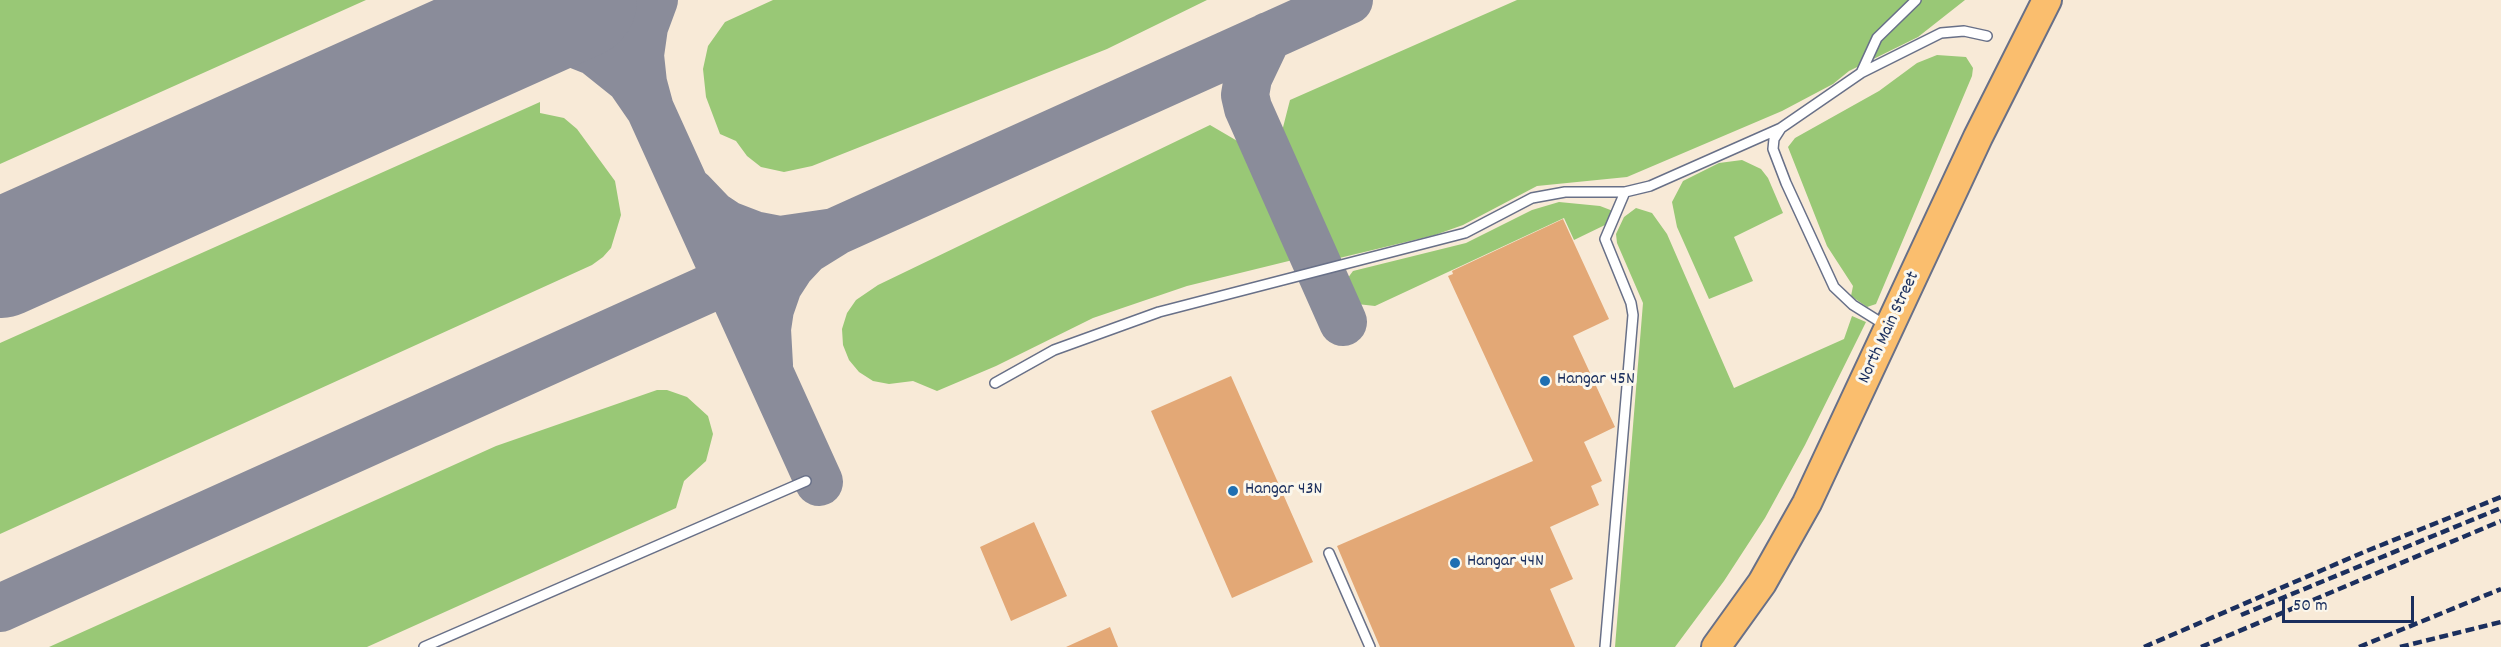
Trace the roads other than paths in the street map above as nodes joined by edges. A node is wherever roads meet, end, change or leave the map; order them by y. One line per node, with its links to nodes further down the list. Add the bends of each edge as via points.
1 (1916, 0): 4 (lane, via 1877,38)
2 (2047, 0): 7 (main road, North Main Street)
3 (1987, 36): 4 (lane, via 1964,31 1941,33)
4 (1861, 73): 5 (lane)
5 (1781, 128): 6 (lane, via 1650,186); 7 (lane, via 1773,148 1834,287 1877,322)
6 (1625, 192): 8 (lane, via 1565,192 1532,198 1465,233 1159,312 1054,350); 13 (lane, via 1605,239 1633,315)
7 (1890, 327): 14 (main road, North Main Street, via 1808,503 1762,584)
8 (995, 383)
9 (806, 481): 11 (lane)
10 (1329, 553): 12 (lane)
11 (424, 647)
12 (1370, 647)
13 (1605, 647)
14 (1716, 647)

